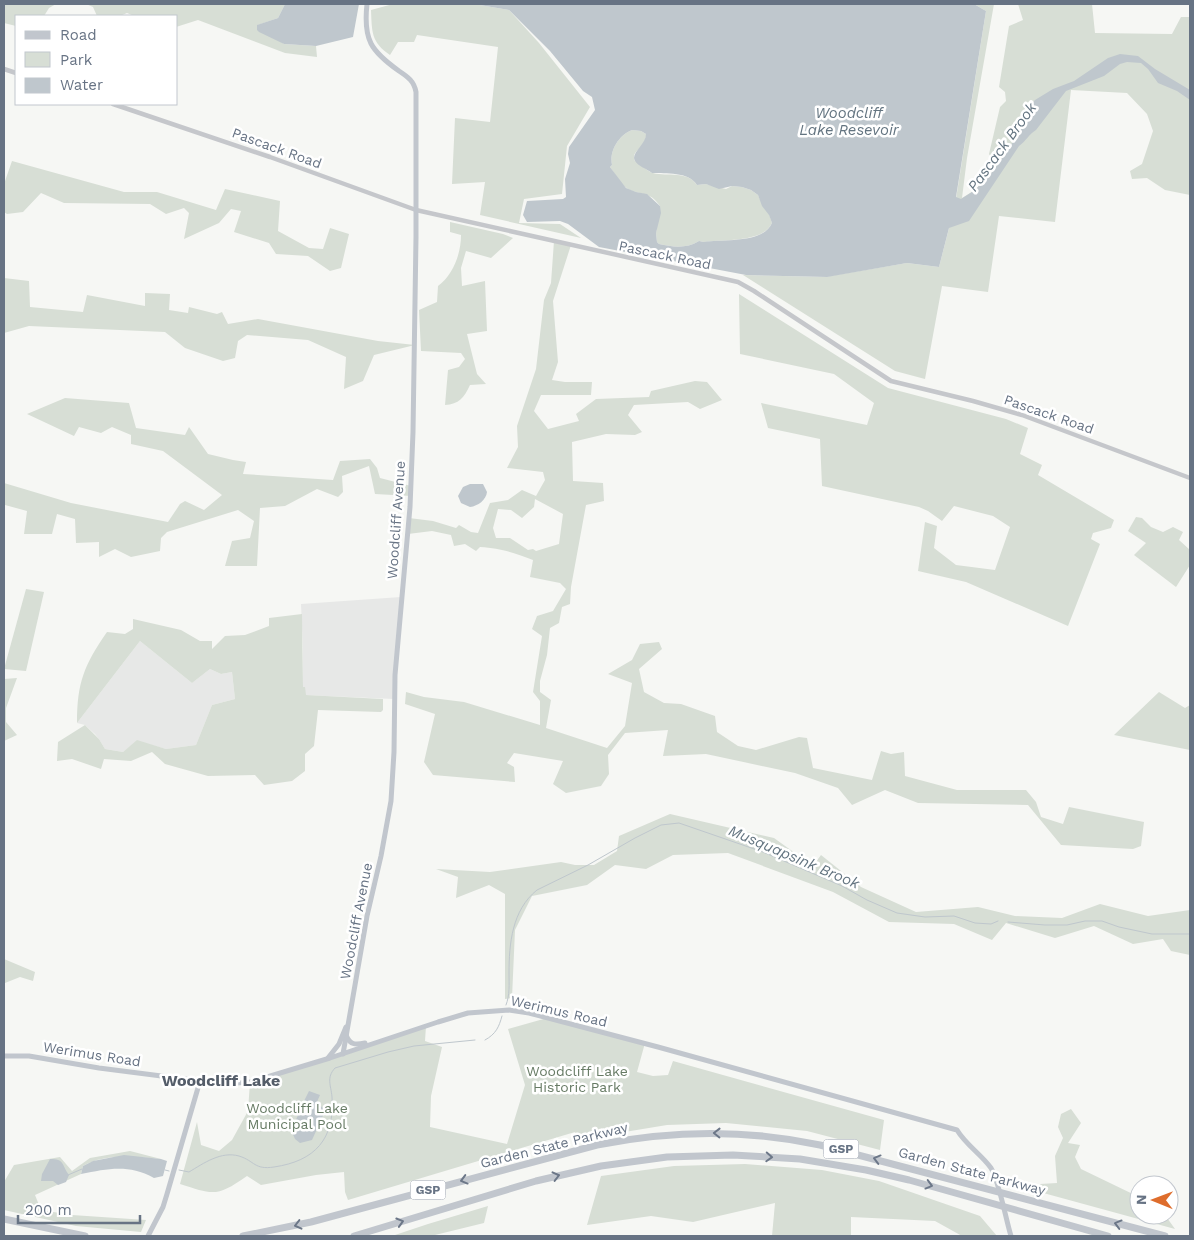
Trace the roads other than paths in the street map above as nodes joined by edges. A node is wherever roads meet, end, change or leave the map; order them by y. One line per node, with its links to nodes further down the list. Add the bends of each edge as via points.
1 (367, 4): 3 (main road, Woodcliff Avenue, via 371,45 378,55 415,86)
2 (116, 105): 3 (street, Pascack Road)
3 (416, 210): 4 (street, Pascack Road, via 738,282 891,381 1022,415); 5 (main road, Woodcliff Avenue, via 411,486 396,660 391,801)
4 (1190, 478)
5 (348, 1025): 6 (main road, Woodcliff Avenue); 10 (main road)
6 (346, 1034): 7 (main road, via 353,1044); 8 (main road, Woodcliff Avenue)
7 (378, 1041): 8 (main road, Werimus Road); 17 (main road, Werimus Road, via 476,1012 509,1010 529,1013 957,1130 990,1168)
8 (343, 1054): 10 (main road, Werimus Road)
9 (4, 1056): 11 (main road, Werimus Road, via 29,1056)
10 (327, 1059): 11 (main road, Werimus Road, via 241,1084)
11 (200, 1081): 14 (main road, via 167,1194)
12 (4, 1220): 13 (highway)
13 (85, 1236)
14 (148, 1236)
15 (243, 1236): 19 (highway, Garden State Parkway / GSP, one-way to 15, via 828,1146 776,1137 716,1133 649,1136 598,1145 304,1224)
16 (354, 1236): 18 (highway, Garden State Parkway / GSP, one-way to 18, via 593,1167 652,1159 726,1155 800,1159 866,1170)
17 (1011, 1236)
18 (1108, 1236)
19 (1165, 1236)

